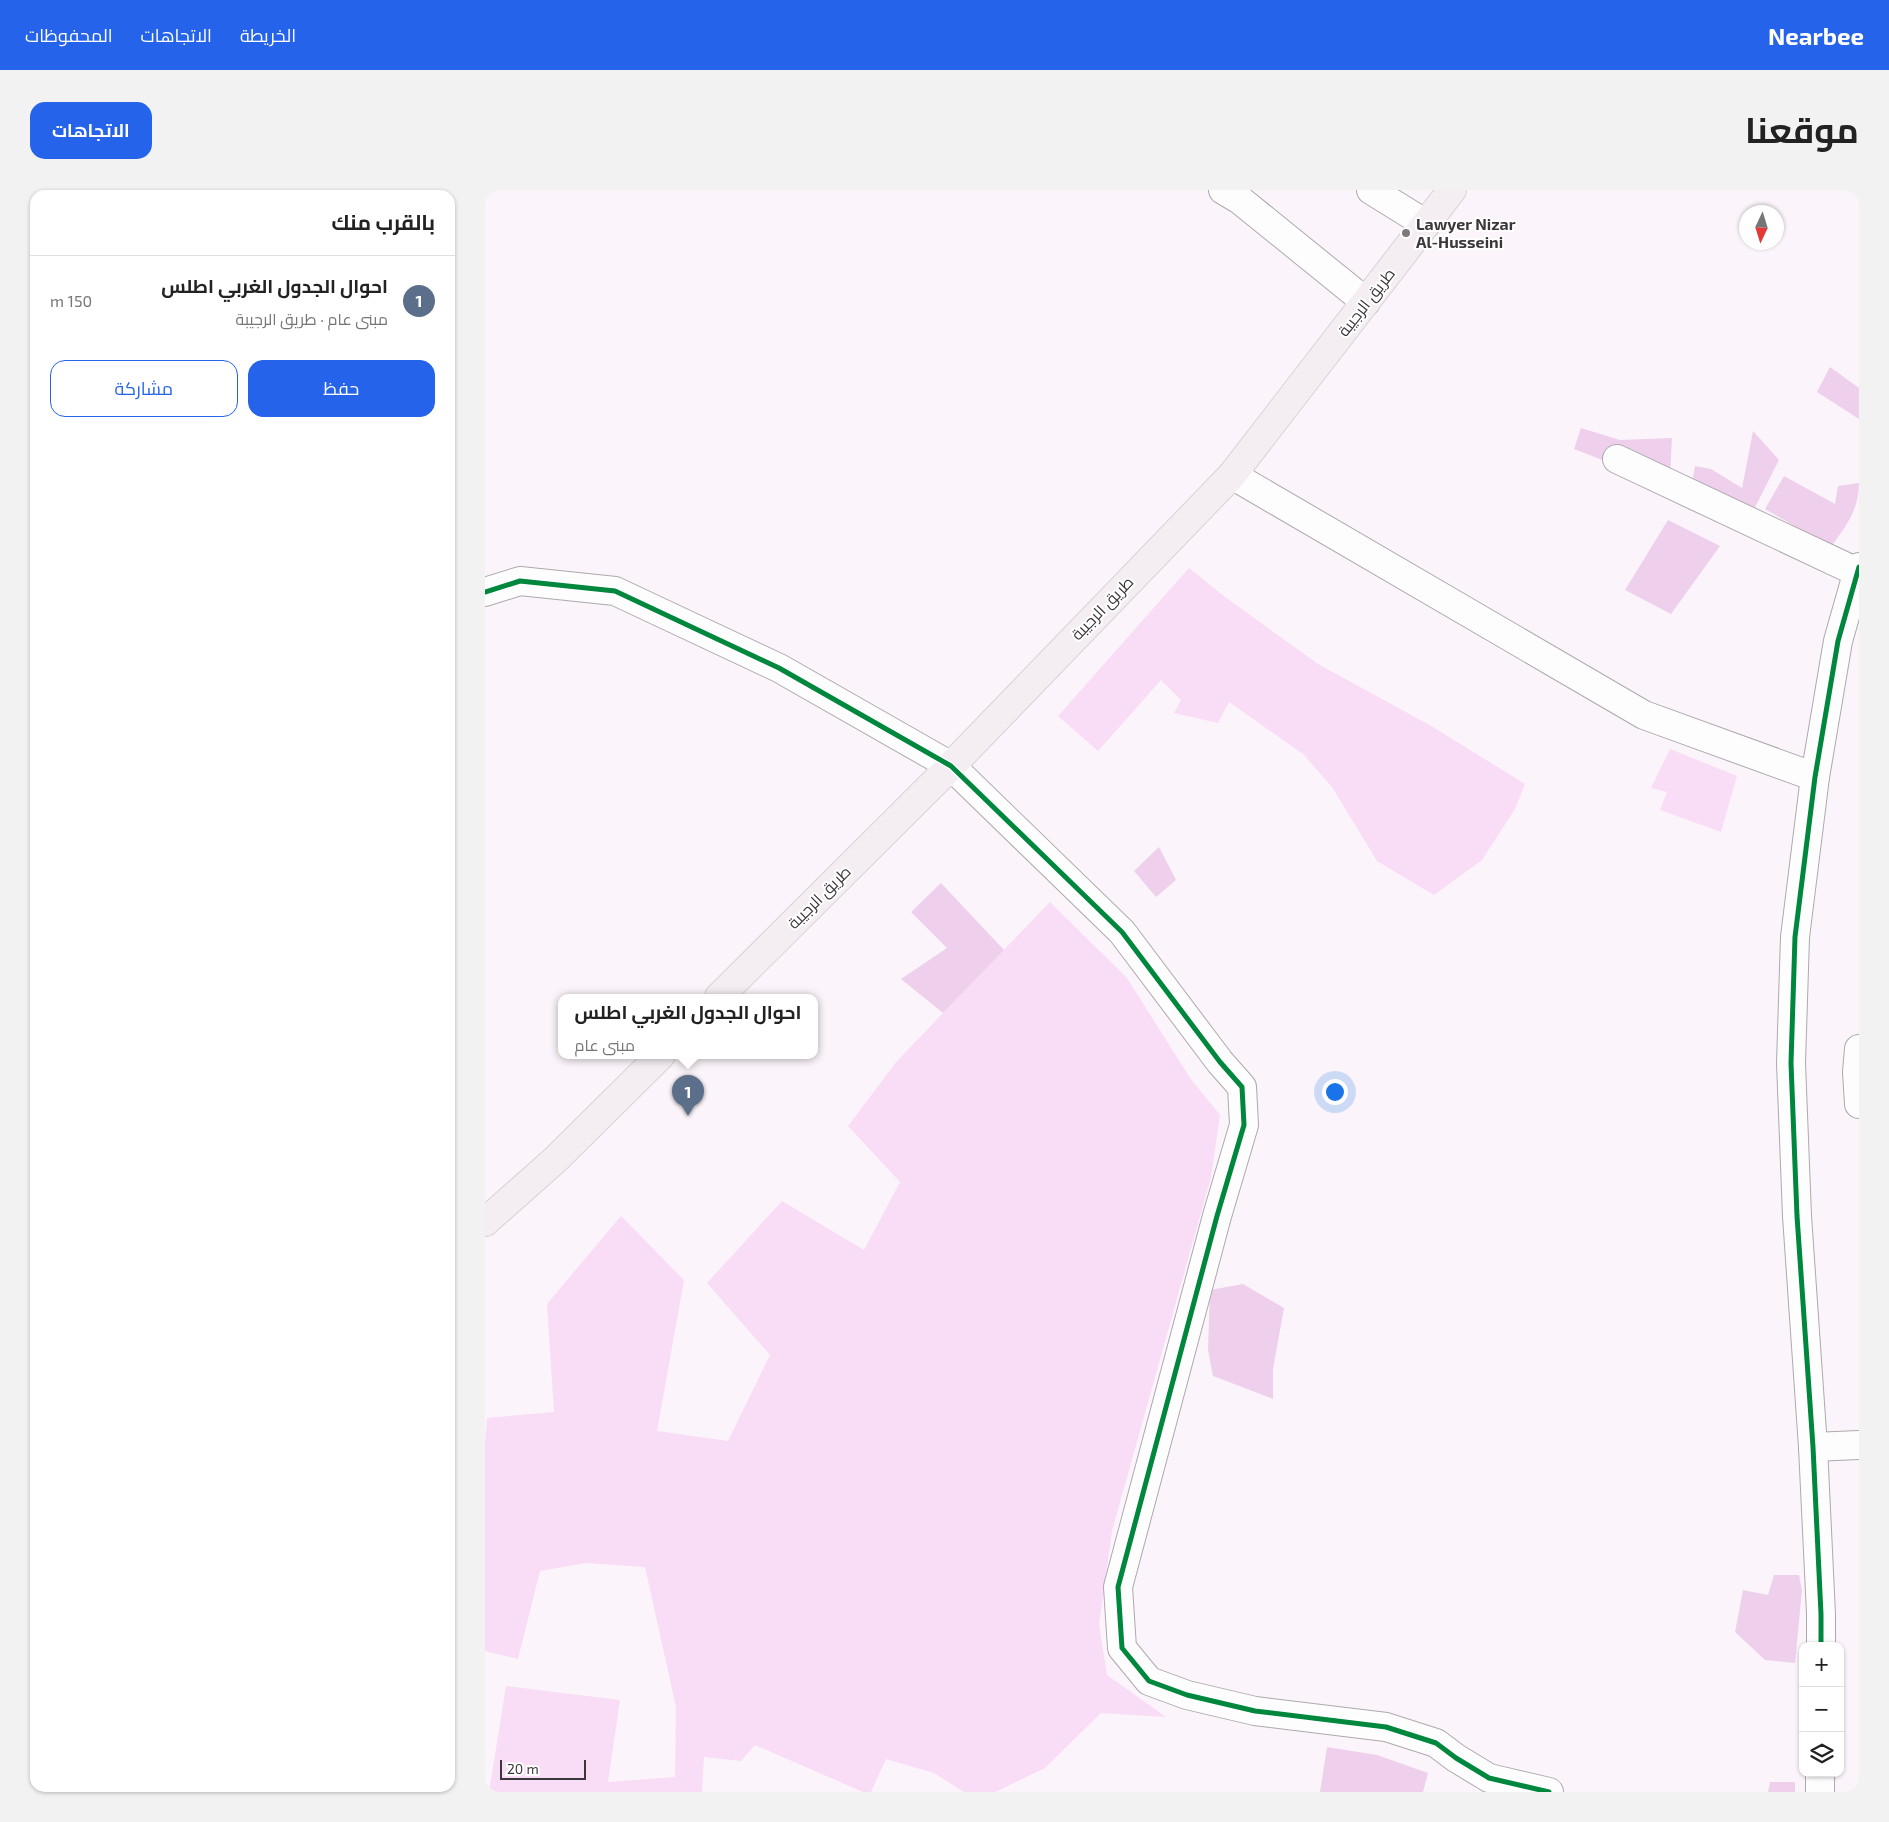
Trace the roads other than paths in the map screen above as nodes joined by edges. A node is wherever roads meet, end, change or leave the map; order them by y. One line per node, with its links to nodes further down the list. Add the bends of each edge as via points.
1 (1223, 190): 5 (street, via 1240,200)
2 (1371, 190): 4 (street)
3 (1452, 190): 4 (main road, طريق الرجيبة)
4 (1426, 224): 5 (main road, طريق الرجيبة)
5 (1366, 302): 7 (main road, طريق الرجيبة)
6 (1617, 460): 8 (street)
7 (1232, 475): 10 (main road, طريق الرجيبة); 11 (street, via 1644,715)
8 (1858, 570): 11 (street, via 1838,640)
9 (485, 592): 10 (street, via 520,581 615,591 779,668)
10 (951, 766): 12 (main road, طريق الرجيبة); 21 (street, via 1122,932 1219,1062 1242,1087 1244,1125 1118,1587 1122,1648 1149,1681 1187,1695 1255,1711 1386,1727 1436,1743 1489,1778)
11 (1815, 777): 18 (street, via 1795,937 1791,1063 1797,1216)
12 (722, 994)
13 (1859, 1049): 15 (street)
14 (657, 1059): 16 (main road, via 555,1160)
15 (1859, 1104)
16 (485, 1222)
17 (1859, 1445): 18 (street)
18 (1813, 1446): 19 (street)
19 (1821, 1642)
20 (1820, 1777): 22 (street)
21 (1549, 1792)
22 (1820, 1792)

